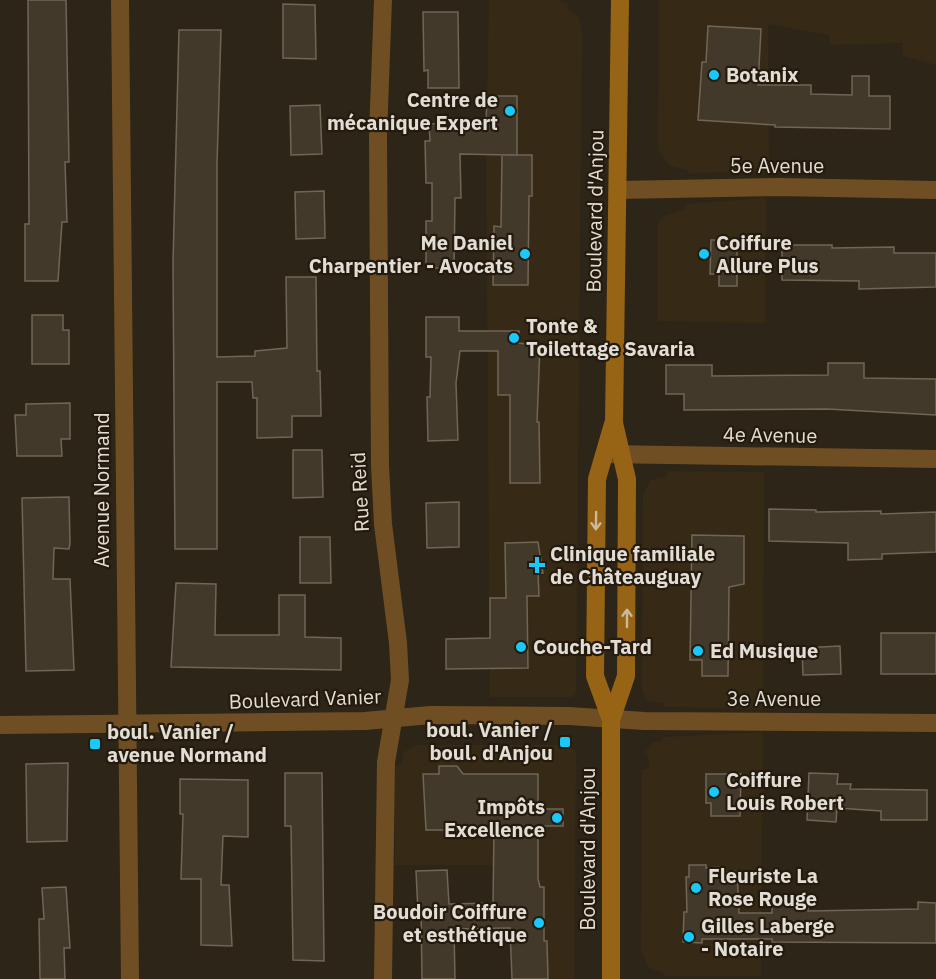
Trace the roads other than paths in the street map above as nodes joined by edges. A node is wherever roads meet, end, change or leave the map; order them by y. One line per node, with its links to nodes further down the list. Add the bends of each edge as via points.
1 (120, 0): 12 (street, Avenue Normand)
2 (383, 0): 8 (street, Rue Reid, via 378,124 380,465 399,662)
3 (620, 0): 4 (street, Boulevard d'Anjou)
4 (618, 190): 5 (street, 5e Avenue); 6 (street, Boulevard d'Anjou)
5 (936, 190)
6 (613, 454): 7 (street, 4e Avenue); 9 (street, Boulevard d'Anjou, one-way to 6, via 626,676 627,480); 9 (street, Boulevard d'Anjou, one-way to 9, via 597,479 594,676)
7 (936, 459)
8 (393, 719): 9 (street, Boulevard Vanier, via 429,715); 12 (street, Boulevard Vanier); 14 (street, Rue Reid, via 385,773)
9 (611, 720): 10 (street, 3e Avenue); 15 (street, Boulevard d'Anjou)
10 (936, 723)
11 (0, 725): 12 (street, Boulevard Vanier)
12 (127, 725): 13 (street, Avenue Normand)
13 (130, 979)
14 (383, 979)
15 (611, 979)

